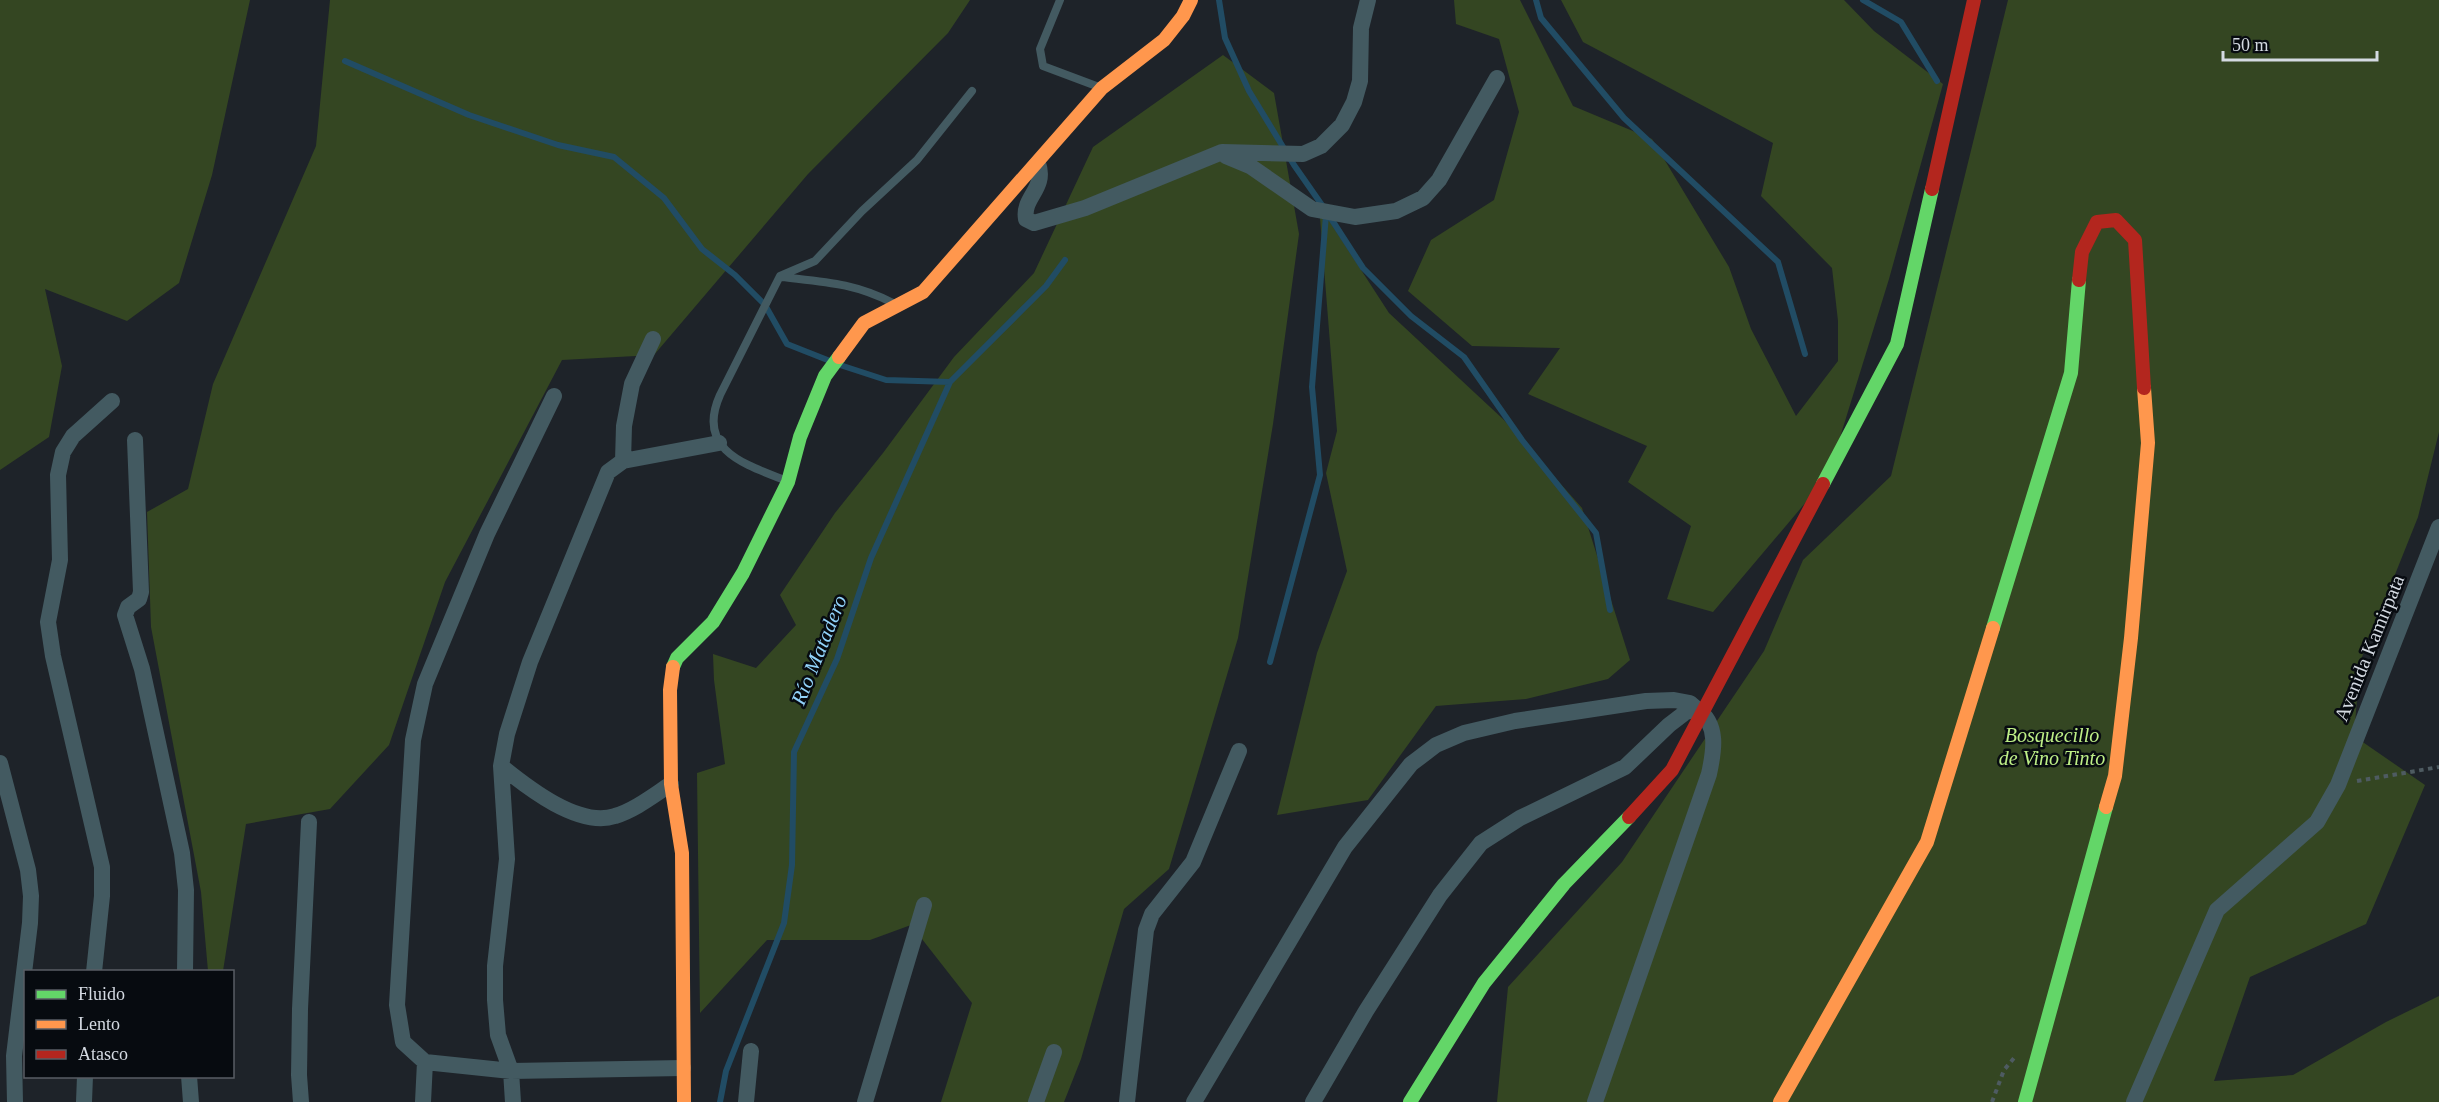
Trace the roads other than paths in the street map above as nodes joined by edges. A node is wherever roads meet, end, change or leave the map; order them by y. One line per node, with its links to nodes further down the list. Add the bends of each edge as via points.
1 (1060, 0): 6 (lane, via 1040,49 1043,66)
2 (1191, 0): 6 (street, via 1158,49)
3 (1368, 0): 8 (street, via 1361,28 1359,81 1342,125 1321,146 1303,154)
4 (1974, 0): 20 (street, via 1897,344)
5 (1497, 78): 8 (street, via 1439,180 1423,198 1396,211 1355,217 1312,209 1250,166)
6 (1102, 88): 9 (street)
7 (972, 91): 10 (lane, via 917,160 823,254)
8 (1219, 153): 9 (street, via 1085,208 1034,223 1026,219 1025,210 1041,180)
9 (1038, 163): 11 (street, via 945,270 923,292)
10 (780, 276): 11 (lane, via 866,290); 16 (lane, via 714,409)
11 (899, 306): 18 (street, via 864,323 825,376 800,437)
12 (653, 339): 17 (street, via 632,384 624,426)
13 (554, 396): 33 (street, via 487,534 425,684 413,740 397,1005 404,1042)
14 (112, 401): 28 (street, via 73,436 63,452 58,475 60,560 48,622 102,867)
15 (135, 440): 29 (street, via 141,592 125,615 142,669 182,853 186,890)
16 (719, 443): 17 (street); 18 (lane, via 736,460)
17 (623, 461): 23 (street, via 608,472 530,662)
18 (788, 482): 24 (street, via 713,622 673,667)
19 (2439, 531): 55 (street, Avenida Kamirpata, via 2338,785 2317,822 2217,910)
20 (1700, 711): 49 (street, via 1690,703 1674,700 1646,701 1515,721 1464,733 1436,745 1412,764 1344,847); 50 (street, via 1686,712 1625,767 1521,818 1481,843 1440,895); 51 (street, via 1672,770 1564,884 1484,983); 52 (street, via 1708,719 1713,735 1709,774)
21 (1239, 751): 48 (street, via 1193,862 1152,914 1146,930)
22 (0, 763): 27 (street, via 28,870 31,897)
23 (501, 766): 24 (street, via 534,793 586,818 614,817); 35 (street, via 507,859 495,1000 498,1035)
24 (671, 784): 34 (street, via 682,853)
25 (309, 822): 41 (street, via 300,1009)
26 (924, 905): 46 (street)
27 (24, 970)
28 (94, 970)
29 (185, 970)
30 (24, 973): 38 (street, via 14,1056)
31 (751, 1051): 45 (street)
32 (1054, 1052): 47 (street)
33 (425, 1062): 35 (street); 42 (street)
34 (683, 1068): 35 (street); 44 (street)
35 (511, 1071): 43 (street)
36 (85, 1078): 39 (street)
37 (189, 1078): 40 (street)
38 (15, 1102)
39 (84, 1102)
40 (191, 1102)
41 (302, 1102)
42 (423, 1102)
43 (513, 1102)
44 (684, 1102)
45 (746, 1102)
46 (865, 1102)
47 (1036, 1102)
48 (1127, 1102)
49 (1194, 1102)
50 (1313, 1102)
51 (1410, 1102)
52 (1595, 1102)
53 (1780, 1102): 54 (street, via 1927,842 2071,373 2082,252 2097,222 2116,220 2135,240 2148,443 2131,638 2115,776)
54 (2025, 1102)
55 (2134, 1102)

